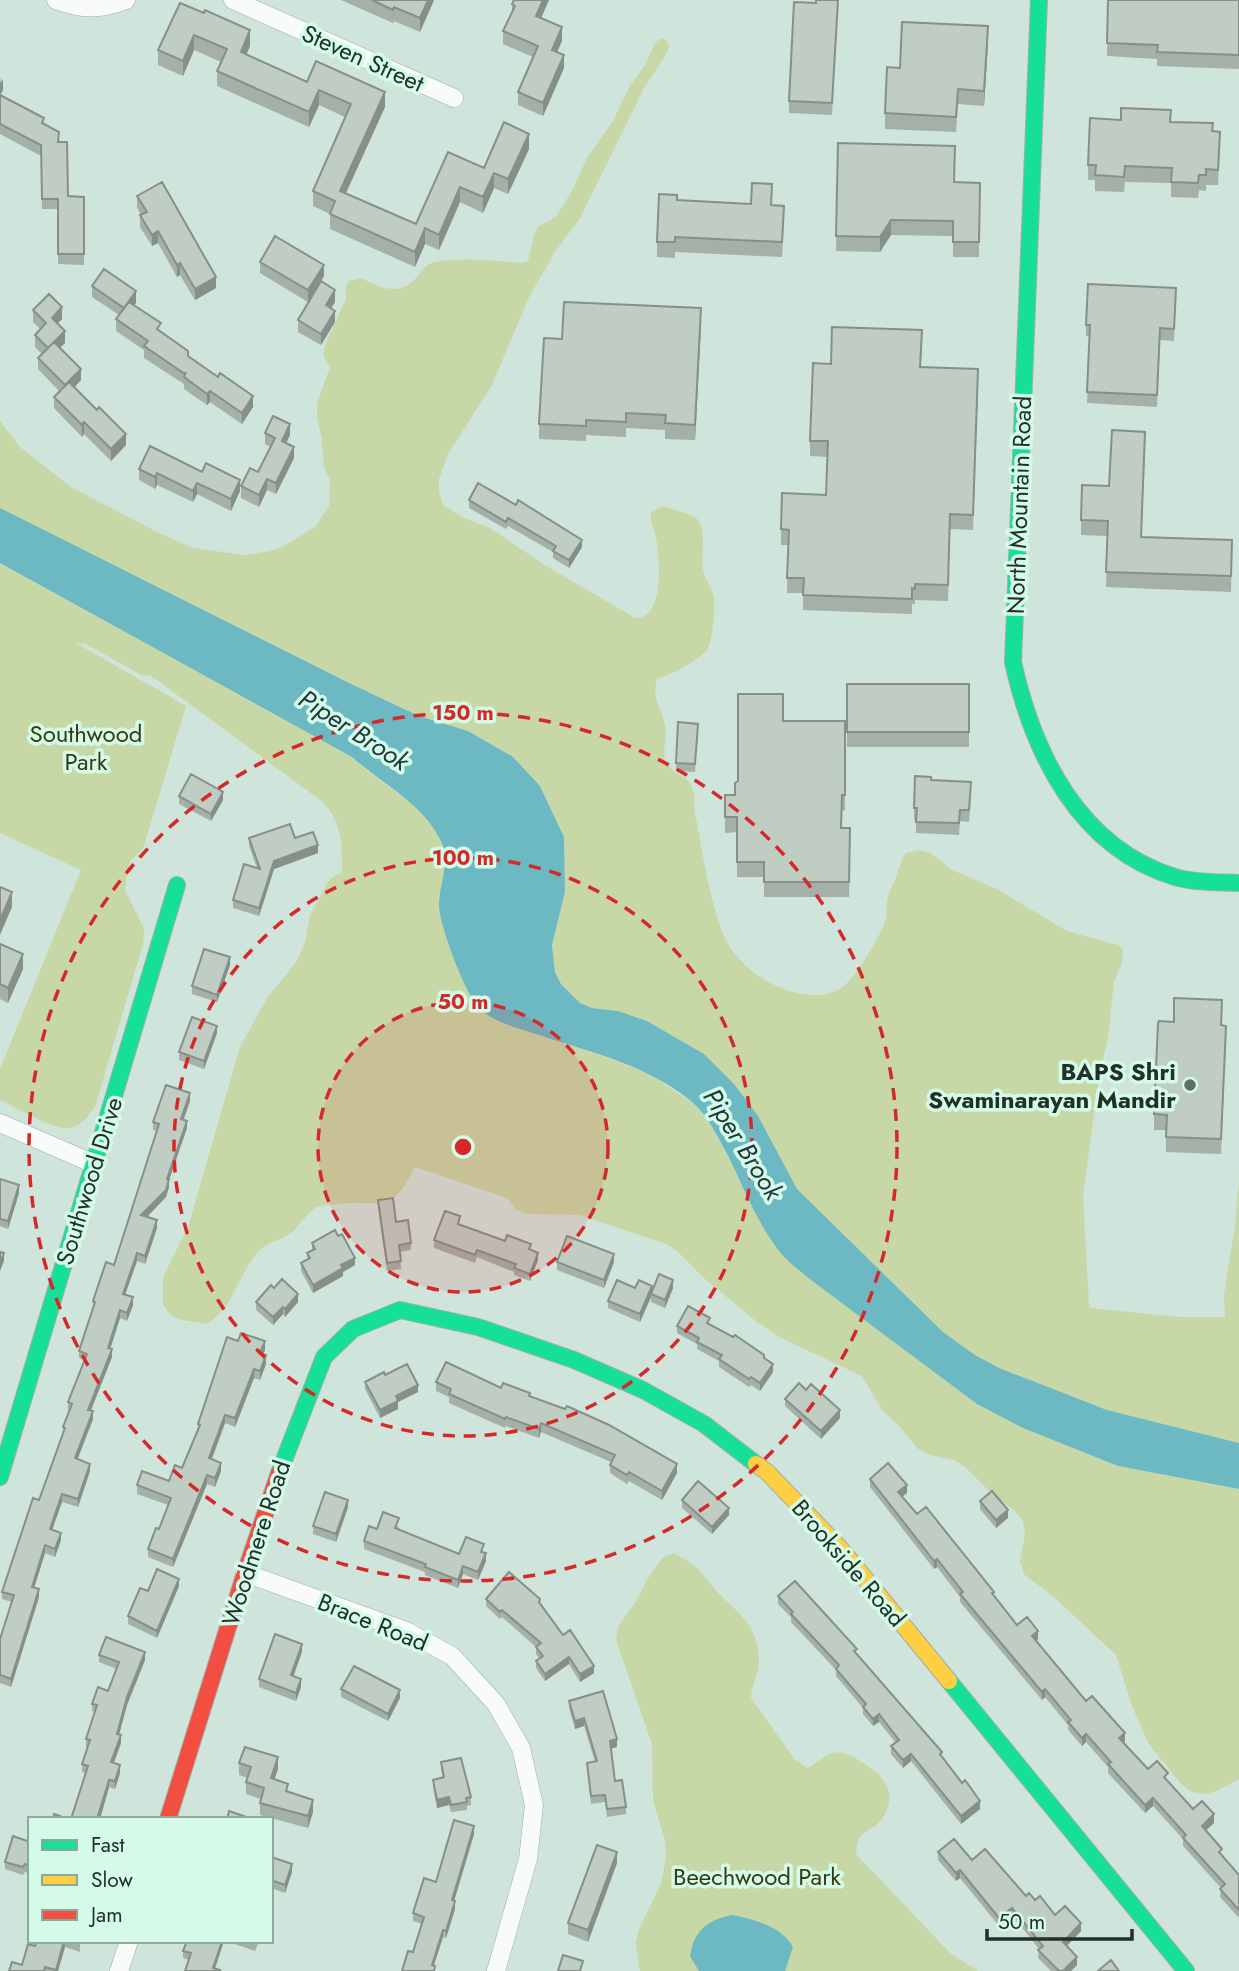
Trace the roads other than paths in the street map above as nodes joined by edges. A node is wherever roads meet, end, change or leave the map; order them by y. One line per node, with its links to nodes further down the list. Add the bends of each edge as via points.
1 (56, 0): 2 (street, via 75,7 104,8)
2 (126, 0)
3 (233, 0): 5 (street, Steven Street)
4 (1039, 0): 6 (street, North Mountain Road, via 1014,610 1017,689 1035,738 1072,805 1105,841 1134,860 1175,877)
5 (454, 98)
6 (1239, 883)
7 (177, 885): 9 (street, Southwood Drive)
8 (0, 1123): 9 (street)
9 (94, 1164): 11 (street, Southwood Drive)
10 (400, 1310): 12 (street, Woodmere Road, via 353,1329 324,1357); 17 (street, Brookside Road, via 478,1327 620,1380 704,1424 768,1472 840,1548)
11 (0, 1477)
12 (245, 1573): 13 (street, Woodmere Road); 16 (street, Brace Road, via 405,1631 452,1656 496,1704 521,1748 534,1805 528,1859)
13 (168, 1817)
14 (128, 1943): 15 (street)
15 (120, 1971)
16 (496, 1971)
17 (1186, 1971)

